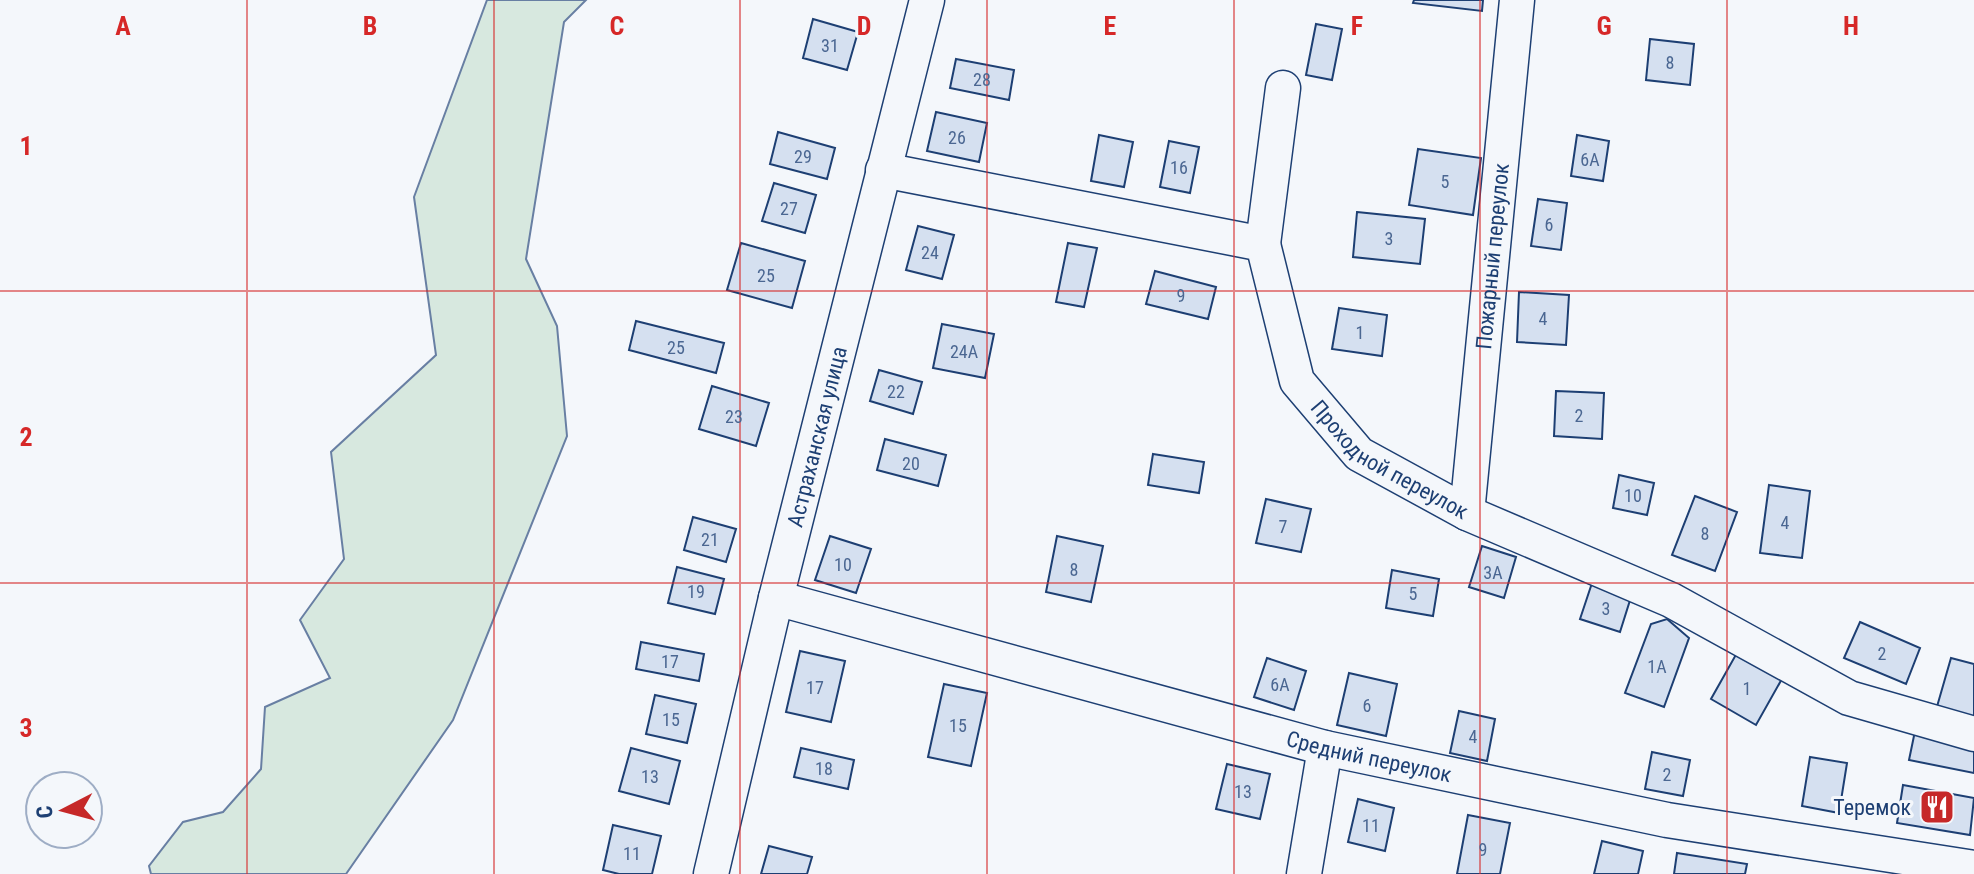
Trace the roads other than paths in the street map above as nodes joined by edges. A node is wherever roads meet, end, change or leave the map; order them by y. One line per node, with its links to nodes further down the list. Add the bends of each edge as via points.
1 (927, 0): 4 (street, Астраханская улица)
2 (1517, 0): 6 (street, Пожарный переулок)
3 (1283, 88): 5 (street)
4 (883, 170): 5 (street); 7 (street, Астраханская улица)
5 (1263, 244): 6 (street, Проходной переулок, via 1297,381 1359,454)
6 (1467, 513): 8 (street, Проходной переулок, via 1671,600 1849,698)
7 (776, 598): 9 (street, Средний переулок); 11 (street, Астраханская улица)
8 (1974, 734)
9 (1325, 748): 10 (street, Средний переулок, via 1667,820); 12 (street)
10 (1974, 868)
11 (711, 874)
12 (1304, 874)

